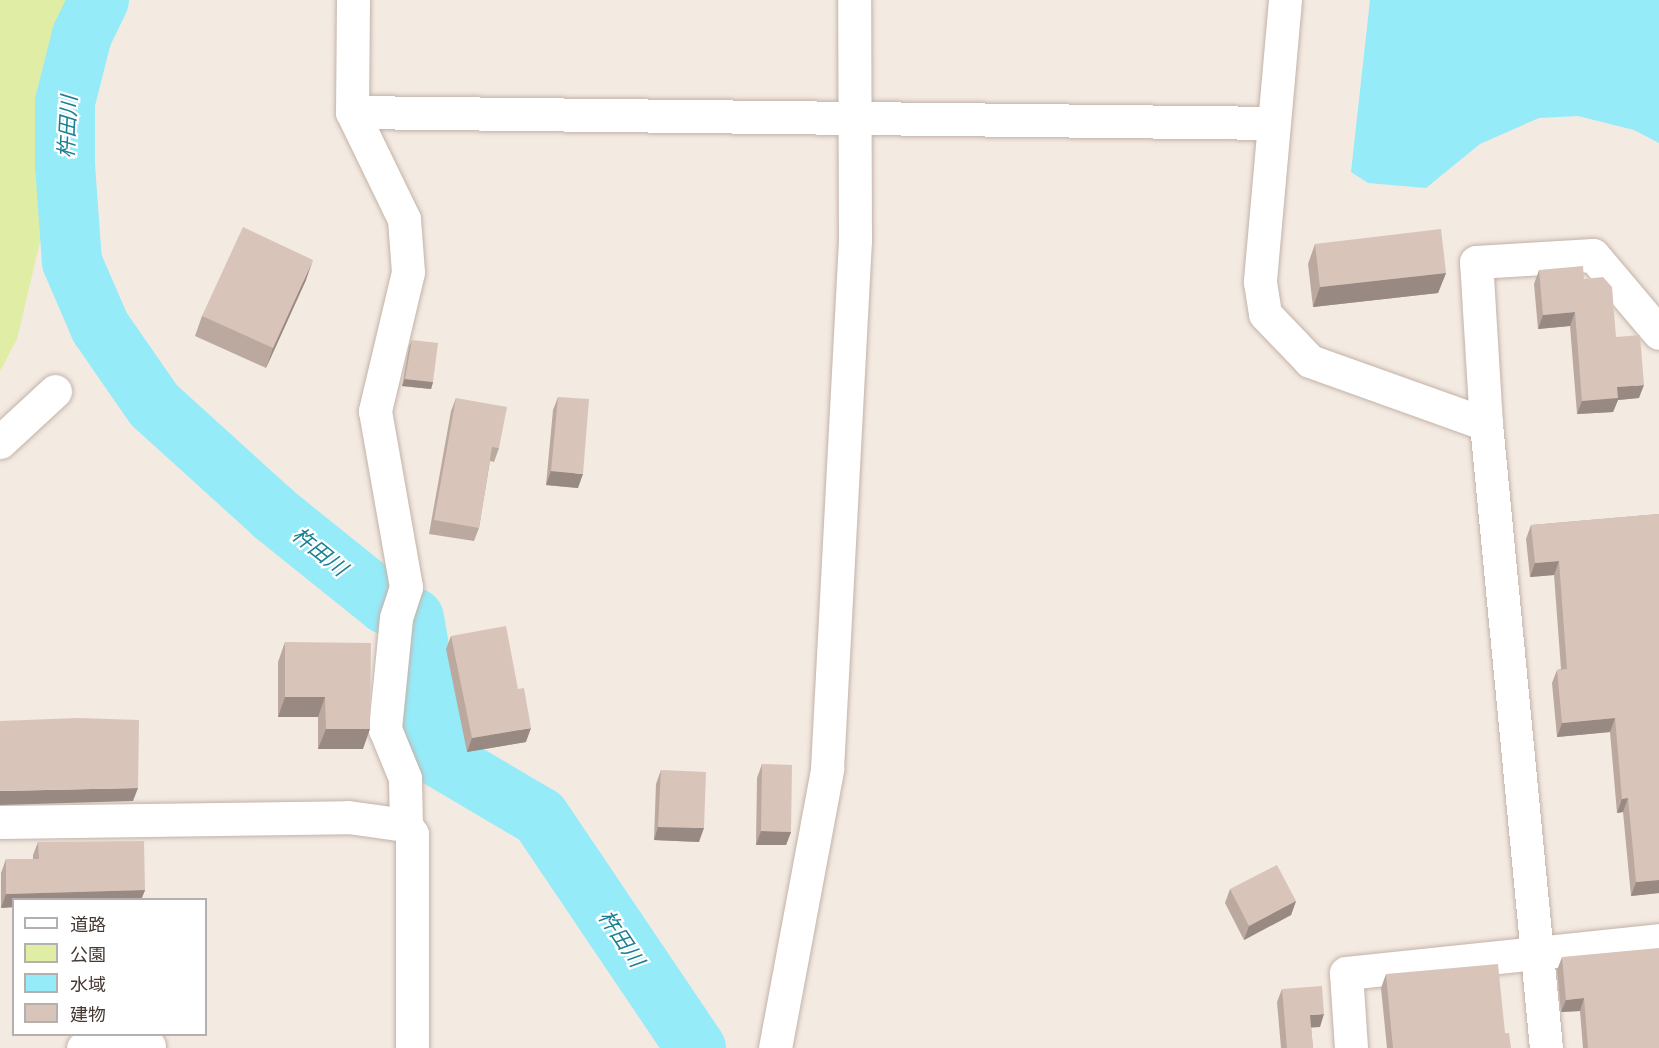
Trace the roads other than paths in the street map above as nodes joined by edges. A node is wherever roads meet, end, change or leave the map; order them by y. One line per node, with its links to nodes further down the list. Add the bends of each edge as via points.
1 (353, 0): 4 (street)
2 (854, 0): 5 (street)
3 (1285, 0): 6 (street)
4 (352, 112): 5 (street); 12 (street, via 404,219 408,272 375,411 406,587 399,609 386,729 405,778)
5 (853, 119): 6 (street); 18 (street, via 855,240 827,769)
6 (1273, 123): 9 (street, via 1260,282 1265,314 1310,361)
7 (1659, 333): 9 (street, via 1593,255 1476,262)
8 (55, 391): 10 (street)
9 (1486, 424): 14 (street)
10 (0, 442)
11 (0, 822): 12 (street, via 348,817)
12 (406, 825): 17 (street, via 412,834)
13 (1659, 940): 14 (street)
14 (1535, 954): 19 (street, via 1346,973); 20 (street)
15 (149, 1046): 16 (street)
16 (83, 1048)
17 (412, 1048)
18 (775, 1048)
19 (1351, 1048)
20 (1546, 1048)

